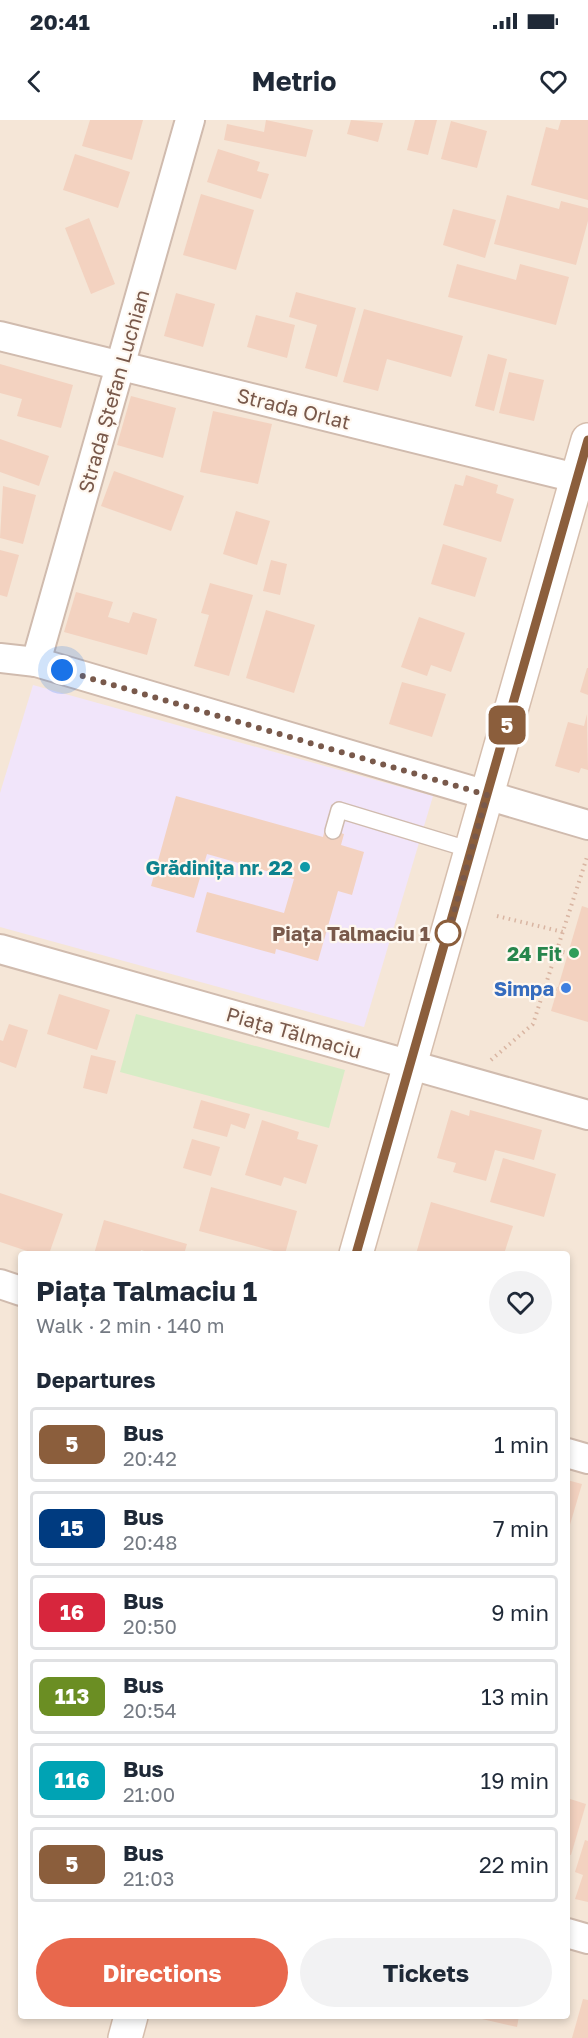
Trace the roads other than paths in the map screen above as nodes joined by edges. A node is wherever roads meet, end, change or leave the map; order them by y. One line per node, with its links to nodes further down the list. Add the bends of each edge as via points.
1 (190, 120): 3 (street, Strada Ștefan Luchian)
2 (0, 336): 3 (street, Strada Orlat)
3 (120, 367): 5 (street, Strada Orlat); 7 (street, Strada Ștefan Luchian)
4 (588, 440): 5 (main road)
5 (582, 480): 8 (main road)
6 (0, 658): 7 (street)
7 (36, 662): 8 (street)
8 (487, 795): 9 (street); 11 (main road)
9 (588, 825)
10 (333, 831): 11 (lane, via 339,810)
11 (471, 850): 13 (main road)
12 (0, 949): 13 (street, Piața Tălmaciu)
13 (410, 1064): 14 (street, Piața Tălmaciu); 15 (main road)
14 (588, 1115)
15 (357, 1251)
16 (0, 1284): 17 (street)
17 (18, 1289)
18 (570, 1454): 19 (street)
19 (588, 1459)
20 (570, 1934): 21 (street)
21 (588, 1939)
22 (130, 2019): 23 (main road)
23 (125, 2038)

